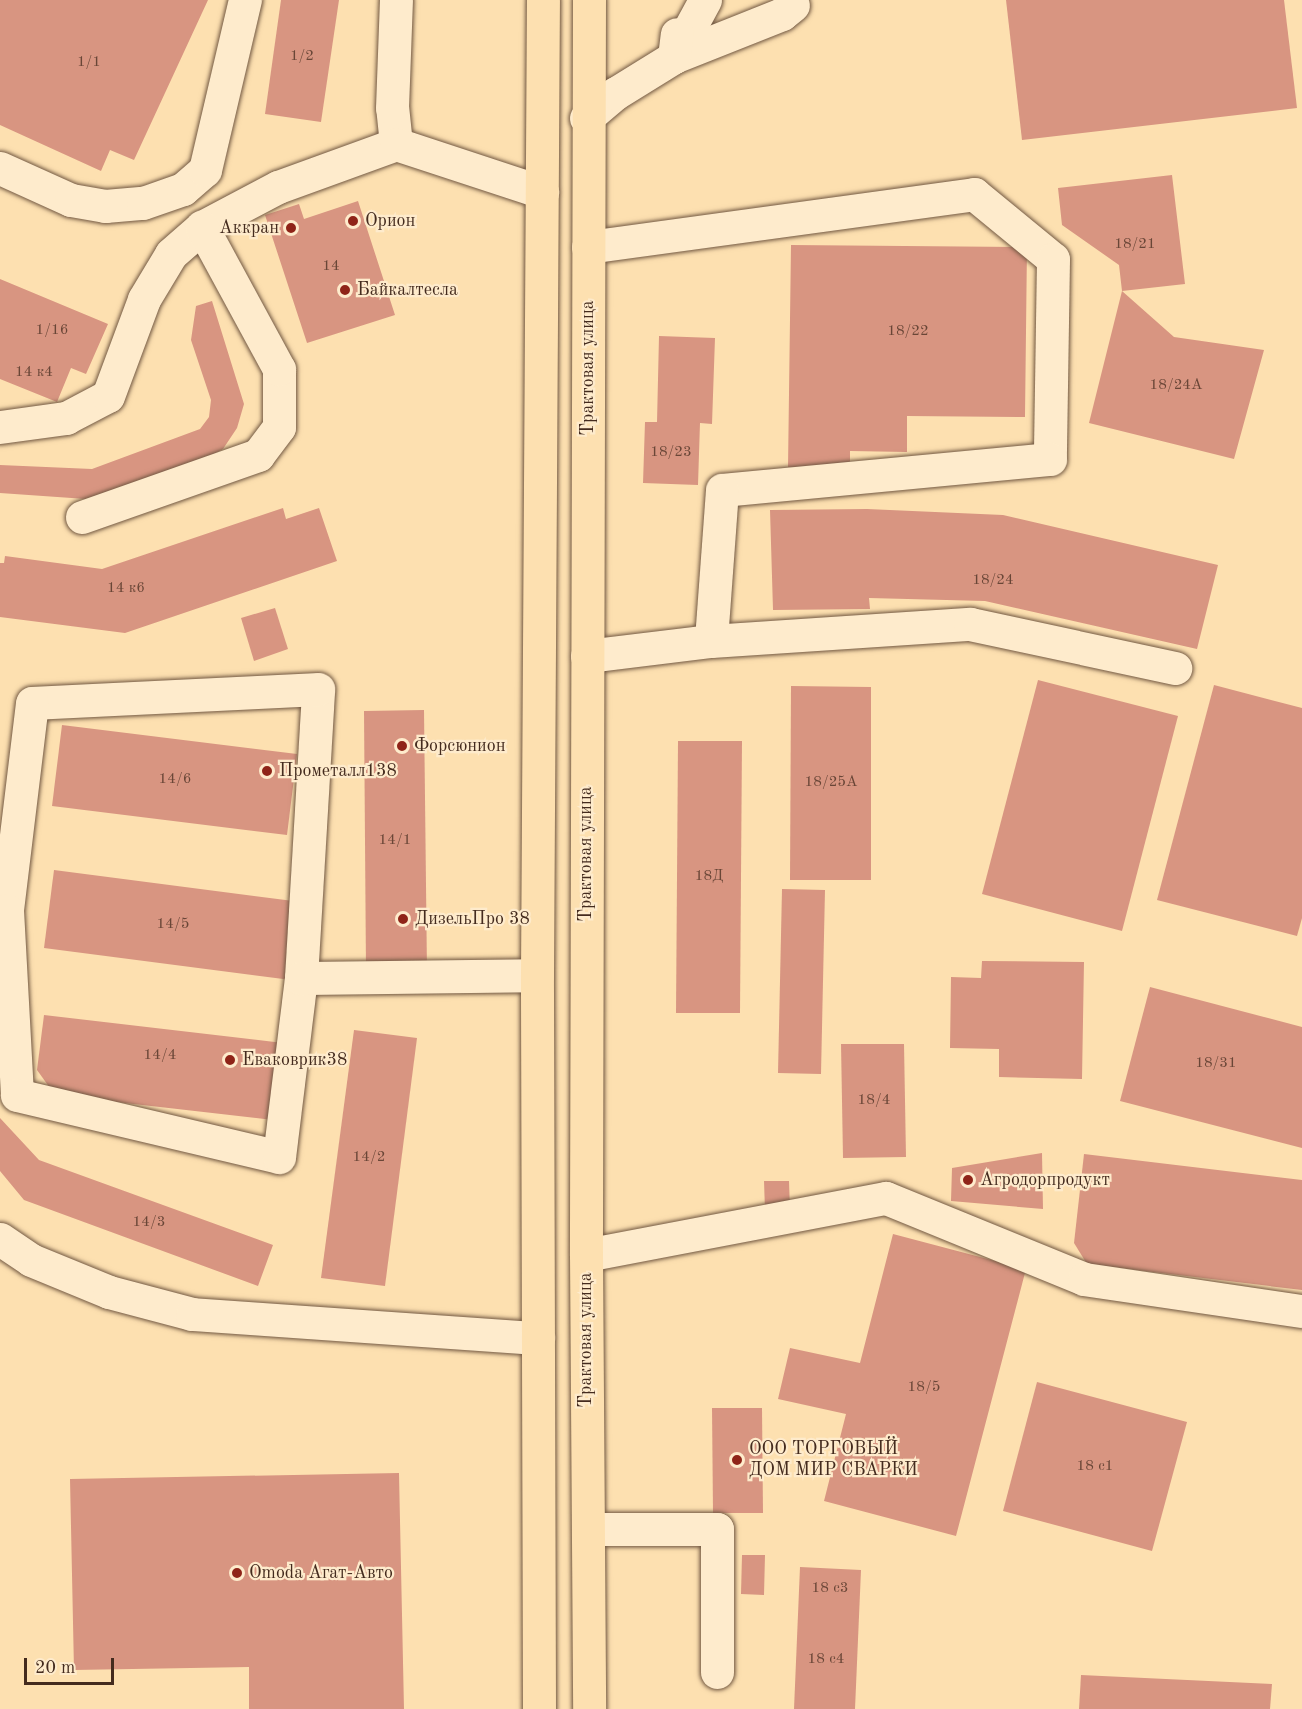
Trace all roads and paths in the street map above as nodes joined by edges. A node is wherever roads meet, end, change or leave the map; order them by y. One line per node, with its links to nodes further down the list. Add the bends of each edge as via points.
1 (245, 0): 11 (lane, via 206,170 183,189 143,203 105,206 71,200)
2 (396, 0): 10 (lane, via 392,108)
3 (543, 0): 12 (main road)
4 (589, 0): 9 (main road, Трактовая улица)
5 (681, 0): 8 (lane)
6 (705, 0): 8 (lane)
7 (794, 5): 8 (lane, via 782,14)
8 (674, 57): 9 (lane, via 616,93)
9 (586, 118): 14 (main road, Трактовая улица)
10 (396, 144): 12 (lane); 13 (lane, via 278,187)
11 (0, 168)
12 (542, 192): 20 (main road)
13 (202, 227): 15 (lane, via 171,254 144,299 108,396 66,418); 16 (lane, via 279,369 279,428 258,455)
14 (588, 247): 17 (lane, via 974,194 1053,259 1050,459 722,490); 18 (main road, Трактовая улица)
15 (0, 427)
16 (82, 517)
17 (711, 641): 18 (lane); 19 (lane, via 970,624)
18 (587, 656): 23 (main road, Трактовая улица)
19 (1175, 668)
20 (537, 975): 21 (lane); 25 (main road)
21 (301, 978): 21 (lane, via 279,1157 17,1095 7,910 32,703 318,689)
22 (0, 1239): 25 (lane, via 31,1260 109,1292 192,1314)
23 (586, 1255): 24 (lane, via 886,1198 1084,1279); 26 (main road, Трактовая улица)
24 (1302, 1311)
25 (538, 1338): 28 (main road)
26 (588, 1529): 27 (lane, via 717,1529); 29 (main road, Трактовая улица)
27 (717, 1672)
28 (539, 1709)
29 (589, 1709)

